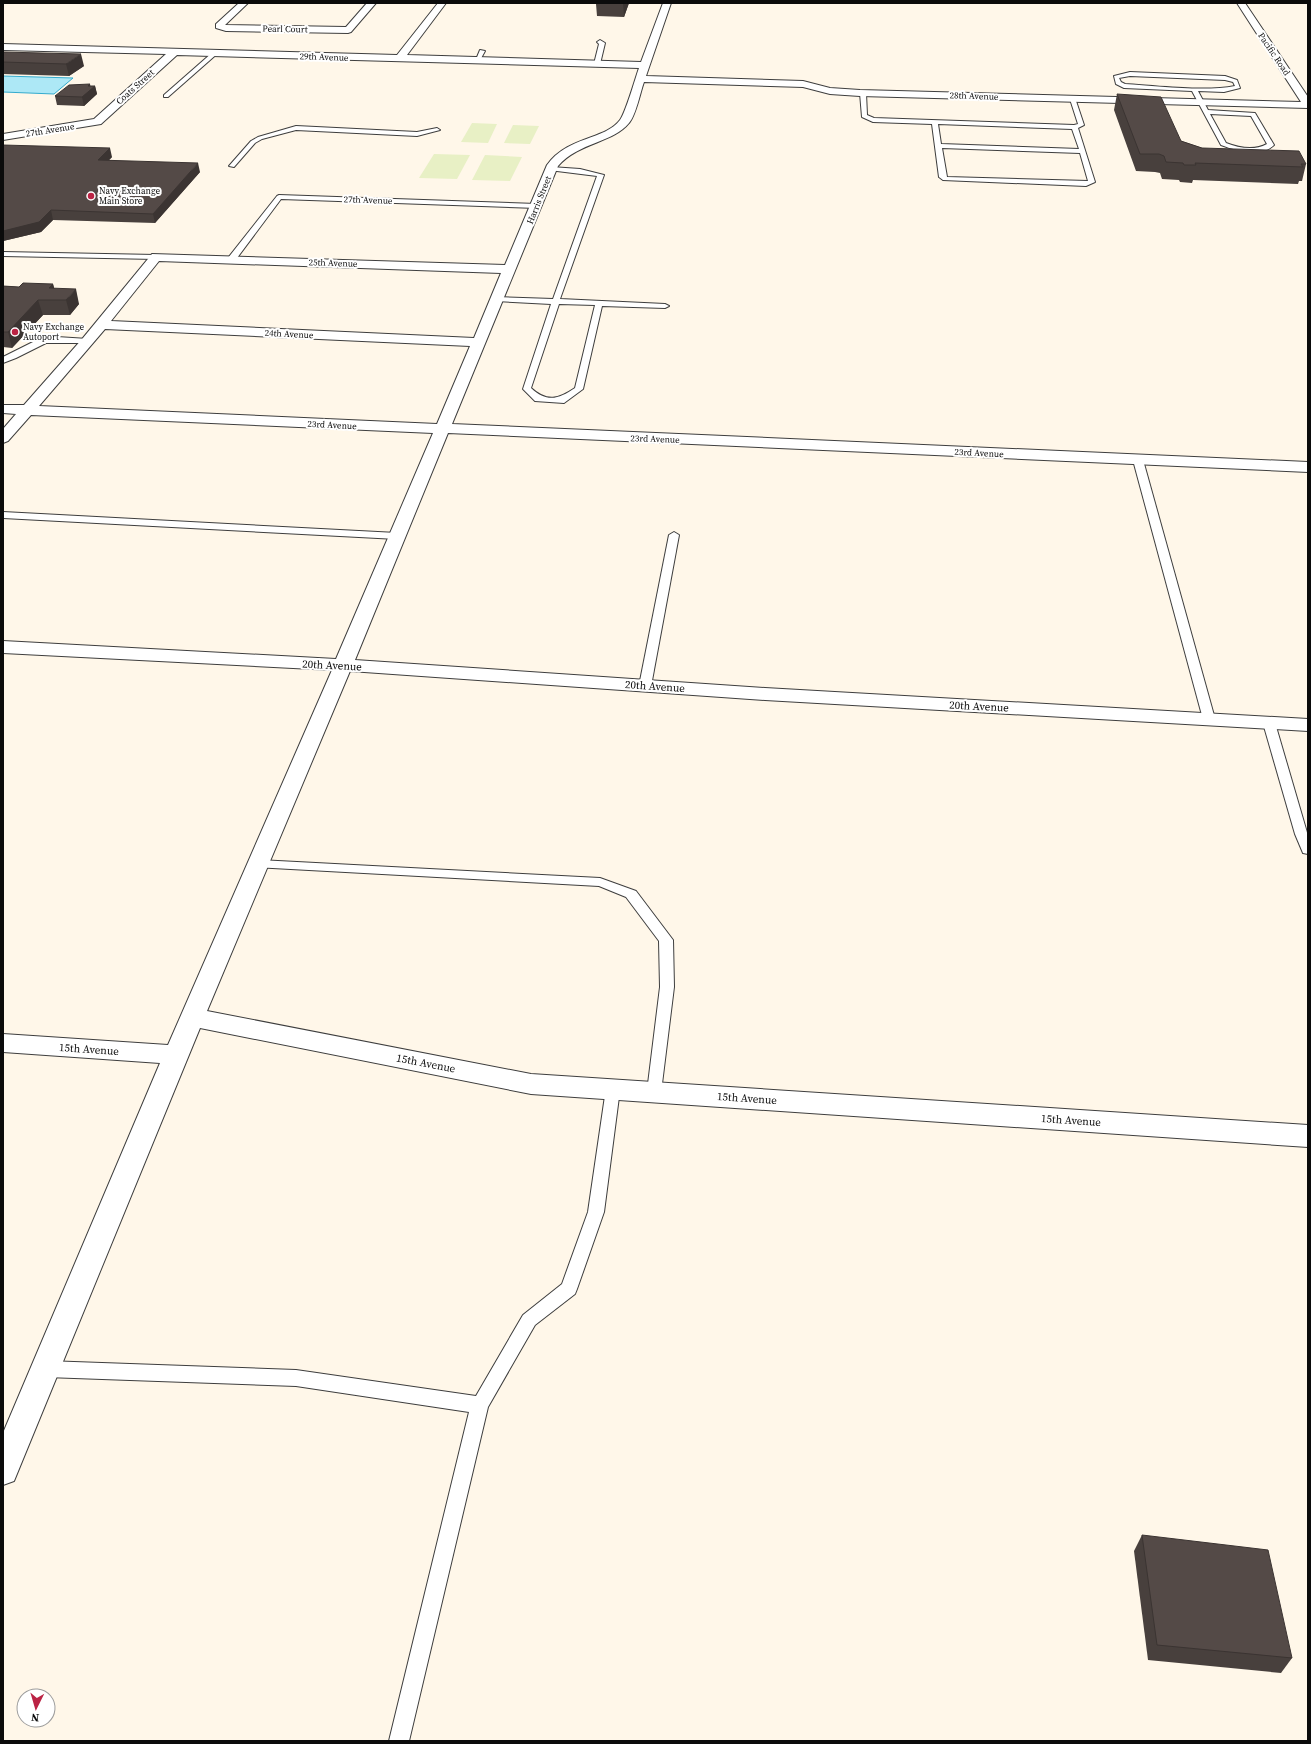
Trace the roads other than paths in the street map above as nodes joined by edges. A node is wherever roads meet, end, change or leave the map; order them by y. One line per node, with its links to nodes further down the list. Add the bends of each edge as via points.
1 (244, 3): 2 (street, Pearl Court, via 220,26 348,30)
2 (372, 3)
3 (442, 3): 11 (street)
4 (667, 3): 14 (street, Harris Street)
5 (1241, 3): 21 (street, Pacific Road)
6 (600, 42): 13 (lane, via 602,43)
7 (3, 47): 9 (street, 29th Avenue)
8 (482, 51): 12 (lane)
9 (174, 52): 10 (street, 29th Avenue); 23 (street, Coats Street)
10 (215, 53): 11 (street, 29th Avenue); 18 (lane)
11 (399, 59): 12 (street, 29th Avenue)
12 (477, 61): 13 (street, 29th Avenue)
13 (597, 64): 14 (street, 29th Avenue)
14 (646, 65): 15 (street, Harris Street)
15 (640, 79): 17 (street, 28th Avenue, via 803,84 830,91); 31 (street, Harris Street, via 625,121 620,126 571,147 559,156)
16 (1194, 89): 16 (lane, via 1124,86 1118,83 1116,77 1130,74 1225,78 1235,80 1238,87 1224,90); 20 (lane)
17 (863, 93): 19 (street, 28th Avenue); 24 (lane, via 866,118 878,121)
18 (166, 96)
19 (1073, 99): 20 (street, 28th Avenue); 25 (lane, via 1081,125)
20 (1201, 102): 21 (street, 28th Avenue); 22 (lane)
21 (1308, 105)
22 (1206, 112): 22 (lane, via 1224,145 1259,150 1271,145 1253,114)
23 (97, 122): 27 (street, 27th Avenue)
24 (935, 122): 25 (lane); 28 (lane)
25 (1075, 127): 29 (lane)
26 (437, 130): 30 (lane, via 417,134 296,128 252,142)
27 (3, 137)
28 (938, 146): 29 (lane); 29 (lane, via 942,177 945,179 1086,184 1092,182)
29 (1081, 151)
30 (232, 166)
31 (551, 169): 32 (street, Harris Street); 38 (lane, via 601,175)
32 (537, 206): 35 (lane, 27th Avenue, via 279,196); 36 (street, Harris Street)
33 (3, 254): 34 (lane)
34 (156, 257): 35 (street, 25th Avenue); 41 (street)
35 (231, 260): 36 (street, 25th Avenue)
36 (509, 269): 37 (street, Harris Street)
37 (496, 299): 38 (lane); 43 (street, Harris Street)
38 (556, 302): 39 (lane); 39 (lane, via 527,389 538,399 564,400 579,389)
39 (599, 303): 40 (lane)
40 (665, 306)
41 (100, 325): 42 (street); 43 (street, 24th Avenue)
42 (88, 341): 44 (lane, via 45,341 20,355); 46 (street)
43 (478, 342): 47 (street, Harris Street)
44 (3, 360)
45 (3, 409): 46 (street, 23rd Avenue)
46 (27, 410): 47 (street, 23rd Avenue); 48 (street)
47 (442, 430): 49 (street, 23rd Avenue); 53 (street, Harris Street)
48 (3, 438)
49 (1138, 460): 50 (street, 23rd Avenue); 57 (lane)
50 (1308, 468)
51 (3, 515): 53 (lane)
52 (674, 535): 56 (lane)
53 (397, 536): 55 (street, Harris Street)
54 (3, 647): 55 (street, 20th Avenue)
55 (342, 665): 56 (street, 20th Avenue); 61 (street, Harris Street)
56 (645, 686): 57 (street, 20th Avenue)
57 (1209, 719): 58 (street, 20th Avenue)
58 (1269, 723): 59 (street, 20th Avenue); 60 (lane)
59 (1308, 725)
60 (1308, 850)
61 (259, 864): 62 (street, Harris Street); 66 (lane, via 600,882 631,894 666,940 667,987)
62 (192, 1017): 64 (street, Harris Street); 65 (street, 15th Avenue, via 532,1084)
63 (3, 1042): 64 (street, 15th Avenue)
64 (176, 1055): 68 (street, Harris Street)
65 (613, 1089): 66 (street, 15th Avenue); 69 (lane, via 596,1212 569,1289 529,1320)
66 (654, 1092): 67 (street, 15th Avenue)
67 (1308, 1136)
68 (46, 1369): 69 (lane, via 296,1378); 70 (street, Harris Street)
69 (480, 1405): 71 (lane)
70 (3, 1470)
71 (399, 1741)

